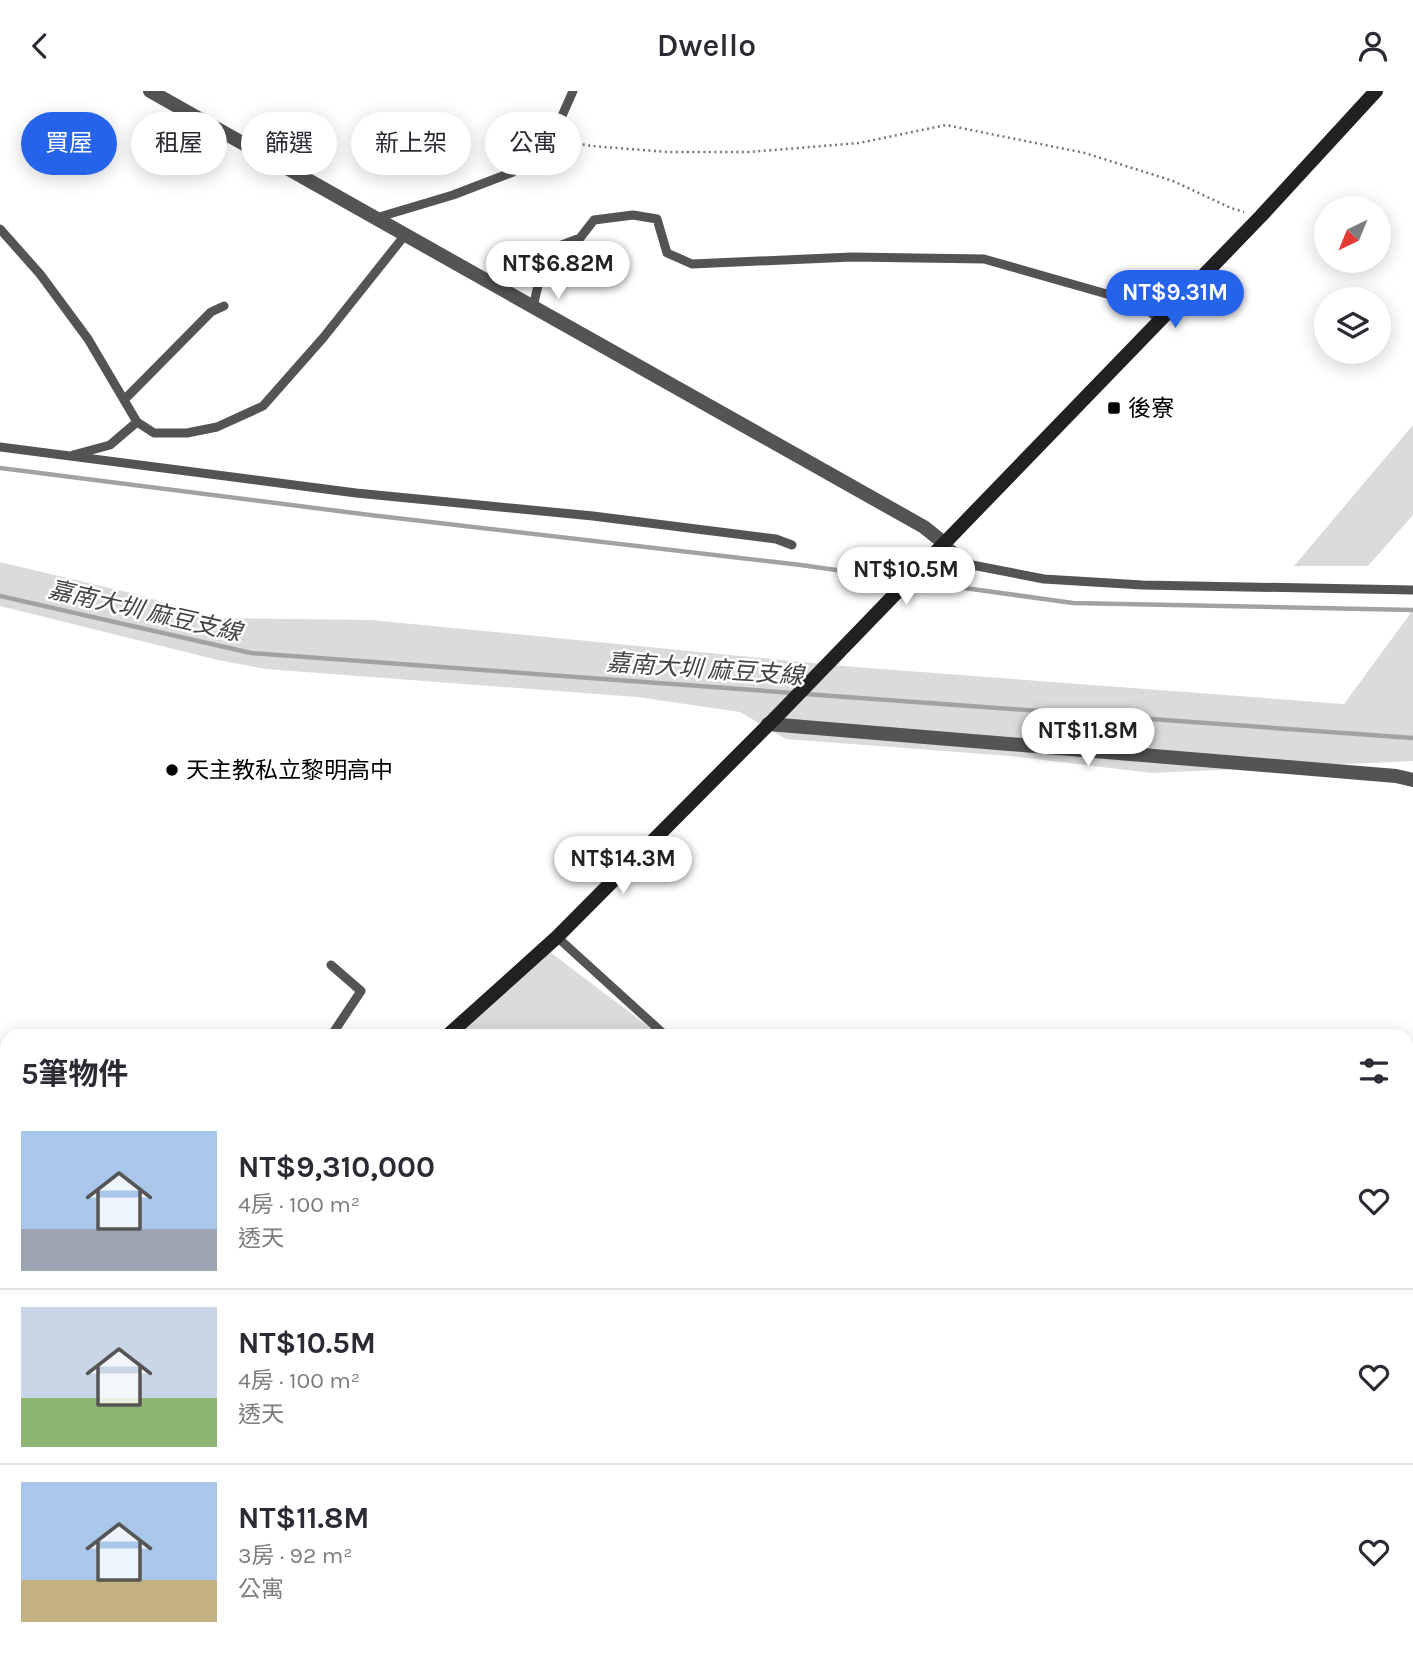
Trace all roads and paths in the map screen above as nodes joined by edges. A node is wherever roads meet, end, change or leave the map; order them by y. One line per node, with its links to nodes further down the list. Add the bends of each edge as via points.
1 (150, 91): 8 (street)
2 (573, 91): 4 (lane)
3 (1376, 91): 7 (main road)
4 (564, 112)
5 (581, 144): 7 (path, via 668,152 749,152 859,143 946,125 1085,153)
6 (505, 175): 8 (lane)
7 (1261, 216): 13 (main road)
8 (374, 218): 10 (street)
9 (0, 229): 14 (lane, via 72,317)
10 (405, 235): 12 (street); 15 (lane, via 263,406 217,428 187,433 154,433)
11 (224, 306): 14 (lane, via 211,312)
12 (533, 307): 13 (lane, via 546,251 580,238 594,220 634,215 657,219 667,253 692,264 852,257 984,259 1142,304); 18 (street, via 924,527)
13 (1160, 321): 18 (main road)
14 (125, 399): 15 (lane)
15 (137, 422): 17 (lane, via 110,445)
16 (0, 447): 17 (lane)
17 (68, 456): 19 (lane, via 355,493 632,521 776,539)
18 (944, 543): 20 (lane, via 972,565 1044,579); 21 (main road)
19 (792, 545)
20 (1413, 590)
21 (768, 724): 22 (street); 23 (main road)
22 (1413, 780)
23 (557, 937): 26 (main road); 27 (lane)
24 (331, 965): 25 (lane, via 361,991)
25 (336, 1029)
26 (455, 1029)
27 (658, 1029)

